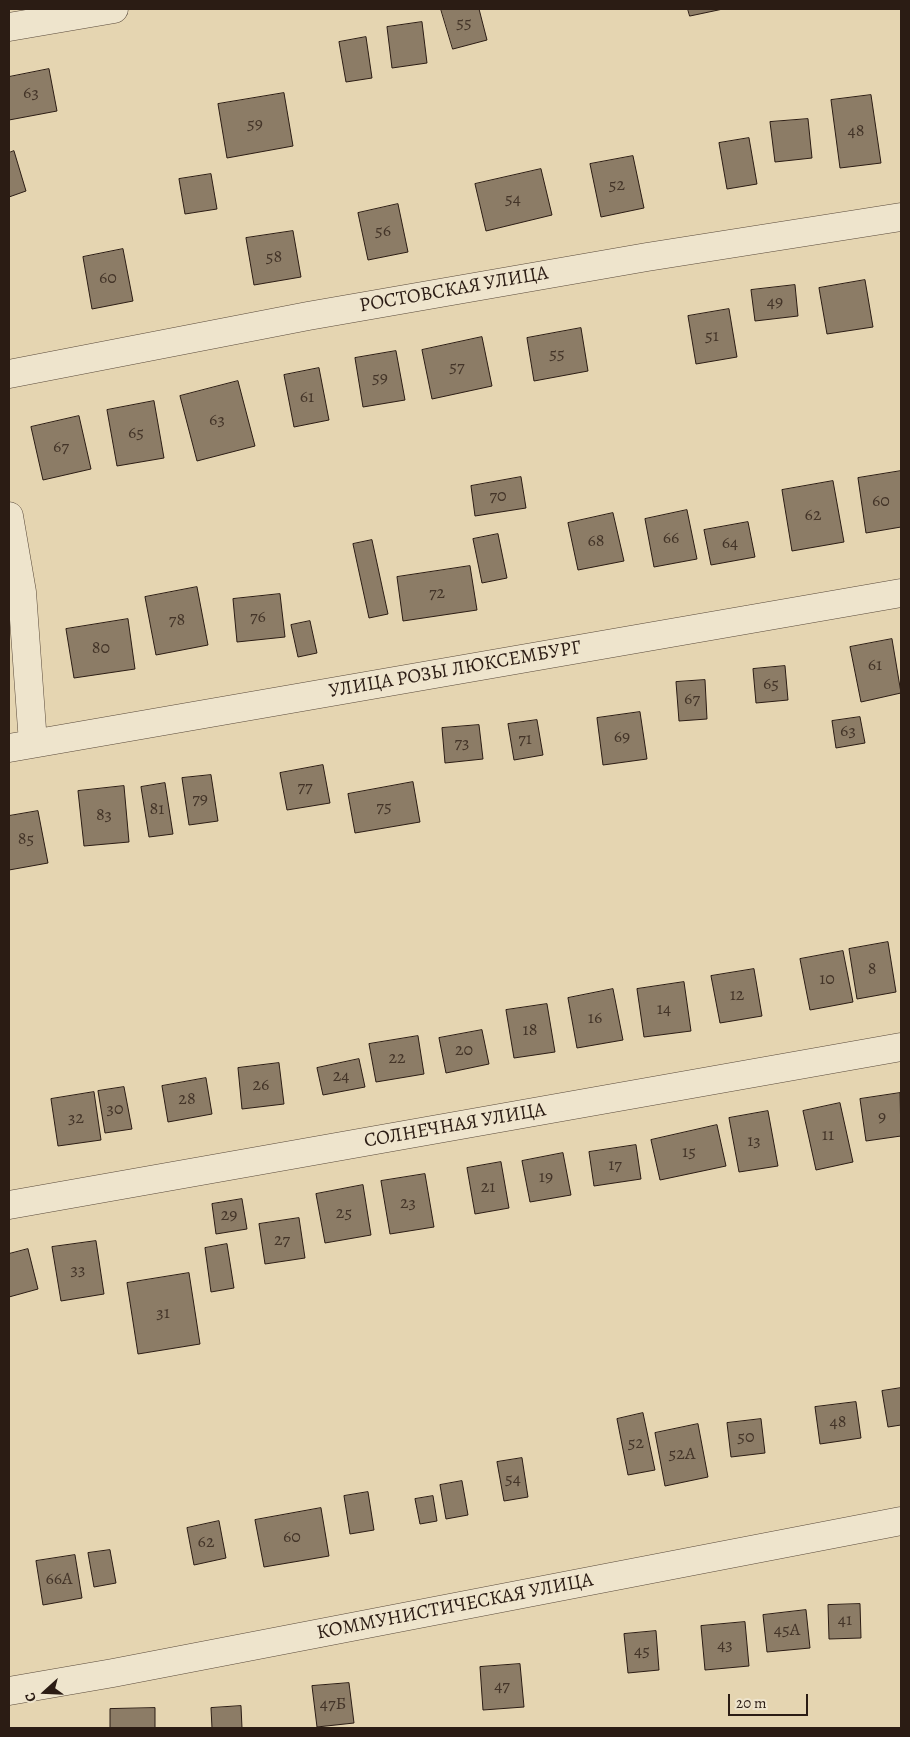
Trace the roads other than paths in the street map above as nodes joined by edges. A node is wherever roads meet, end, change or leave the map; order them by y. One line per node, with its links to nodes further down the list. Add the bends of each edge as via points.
1 (114, 9): 2 (street)
2 (9, 27)
3 (901, 217): 4 (street, РОСТОВСКАЯ УЛИЦА, via 308,316)
4 (9, 374)
5 (9, 516): 7 (street, via 22,592)
6 (901, 592): 7 (street, УЛИЦА РОЗЫ ЛЮКСЕМБУРГ)
7 (21, 746)
8 (901, 1047): 9 (street, СОЛНЕЧНАЯ УЛИЦА)
9 (9, 1205)
10 (901, 1521): 11 (street, КОММУНИСТИЧЕСКАЯ УЛИЦА)
11 (9, 1691)

